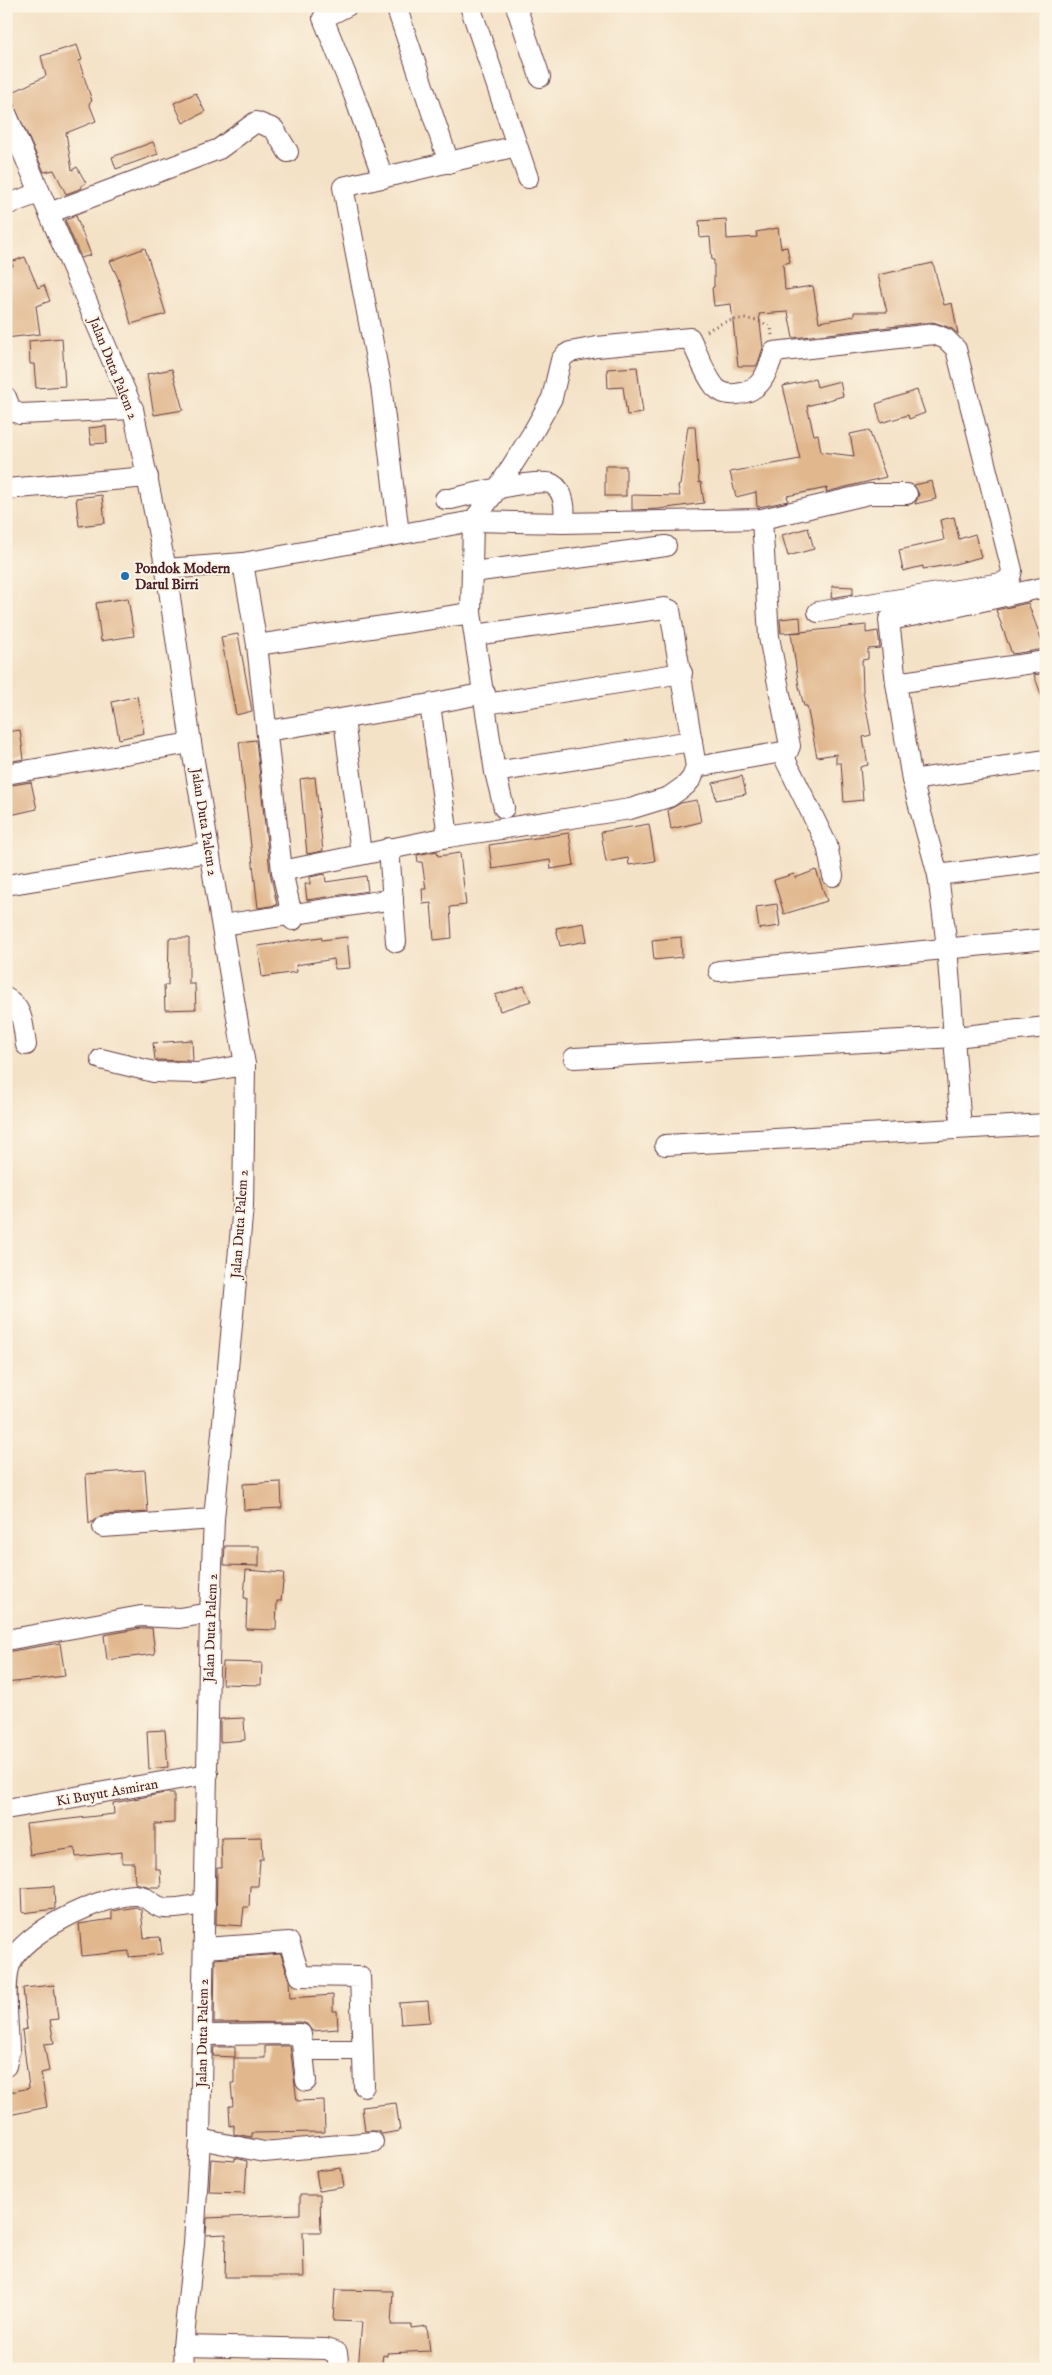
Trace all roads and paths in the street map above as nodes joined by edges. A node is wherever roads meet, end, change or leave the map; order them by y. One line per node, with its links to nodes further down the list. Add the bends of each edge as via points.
1 (347, 6): 10 (street, via 323,18)
2 (396, 6): 9 (street)
3 (470, 6): 7 (street)
4 (516, 6): 5 (street)
5 (540, 76)
6 (6, 113): 12 (street, Jalan Duta Palem 2)
7 (517, 146): 9 (street); 11 (street)
8 (288, 152): 14 (street, via 274,129 256,122 219,149)
9 (448, 163): 10 (street)
10 (383, 178): 27 (street, via 343,187 380,385)
11 (528, 178)
12 (39, 192): 13 (street); 14 (street, Jalan Duta Palem 2)
13 (6, 205)
14 (49, 213): 18 (street, Jalan Duta Palem 2)
15 (690, 338): 16 (path, via 720,323 751,318 771,327); 16 (street, via 716,387 732,395 745,393 760,384); 20 (street, via 597,347 565,355 560,360 552,398)
16 (774, 352): 33 (street, via 934,334 946,338 956,349 1012,570 1010,578 1002,583)
17 (6, 397): 18 (street, via 11,410 20,414)
18 (133, 409): 19 (street, Jalan Duta Palem 2)
19 (148, 477): 21 (street); 30 (street, Jalan Duta Palem 2)
20 (498, 488): 23 (street); 25 (street); 26 (street, via 552,484 564,503)
21 (6, 490)
22 (907, 494): 24 (street, via 869,494)
23 (444, 499)
24 (762, 519): 26 (street); 46 (street, via 769,637 790,746)
25 (472, 521): 26 (street); 27 (street); 31 (street)
26 (563, 523)
27 (399, 534): 29 (street)
28 (666, 546): 31 (street)
29 (243, 563): 30 (street); 36 (street)
30 (166, 569): 45 (street, Jalan Duta Palem 2)
31 (473, 572): 34 (street)
32 (1046, 587): 39 (street, via 889,620)
33 (818, 612)
34 (471, 613): 35 (street); 36 (street)
35 (475, 635): 38 (street, via 665,608 670,610); 40 (street)
36 (257, 645): 43 (street)
37 (1046, 661): 39 (street)
38 (682, 673): 40 (street); 44 (street)
39 (896, 682): 51 (street)
40 (486, 698): 41 (street); 49 (street)
41 (430, 704): 42 (street); 53 (street)
42 (344, 719): 43 (street); 56 (street)
43 (267, 731): 58 (street)
44 (692, 741): 48 (street); 49 (street)
45 (191, 742): 50 (street); 55 (street, Jalan Duta Palem 2)
46 (782, 753): 48 (street); 60 (street, via 827,845)
47 (1046, 760): 51 (street)
48 (696, 767): 53 (street, via 686,785 668,797 630,809)
49 (495, 772): 52 (street)
50 (6, 774)
51 (912, 780): 59 (street)
52 (504, 808)
53 (448, 837): 54 (street)
54 (389, 848): 56 (street); 62 (street)
55 (210, 852): 61 (street); 64 (street, Jalan Duta Palem 2)
56 (361, 854): 58 (street)
57 (1046, 861): 59 (street)
58 (282, 871): 63 (street)
59 (938, 875): 67 (street)
60 (833, 876)
61 (6, 885)
62 (393, 899): 63 (street); 66 (street)
63 (292, 917): 64 (street)
64 (222, 925): 75 (street, Jalan Duta Palem 2)
65 (1046, 939): 67 (street)
66 (396, 942)
67 (947, 947): 68 (street); 71 (street)
68 (719, 971)
69 (6, 998): 72 (street, via 15,1003 22,1015)
70 (1046, 1027): 71 (street)
71 (955, 1037): 73 (street); 77 (street)
72 (26, 1045)
73 (574, 1058)
74 (101, 1059): 75 (street, via 154,1072 197,1073)
75 (245, 1065): 79 (street, Jalan Duta Palem 2, via 242,1206)
76 (1046, 1124): 77 (street)
77 (961, 1128): 78 (street)
78 (666, 1145)
79 (214, 1519): 80 (street); 81 (street, Jalan Duta Palem 2)
80 (103, 1527)
81 (210, 1613): 82 (street, via 179,1618 141,1616); 83 (street, Jalan Duta Palem 2)
82 (6, 1640)
83 (208, 1774): 84 (street, Ki Buyut Asmiran); 85 (street, Jalan Duta Palem 2)
84 (6, 1809)
85 (205, 1904): 86 (street, Jalan Duta Palem 2); 90 (street, via 162,1908 138,1895 126,1896 74,1912 19,1948 9,1965 9,2052)
86 (204, 1948): 87 (street, Jalan Duta Palem 2); 89 (street, via 288,1942 300,1976 360,1977)
87 (202, 2035): 91 (street, via 301,2034); 93 (street, Jalan Duta Palem 2)
88 (315, 2050): 89 (street)
89 (362, 2050): 92 (street)
90 (6, 2066)
91 (306, 2082)
92 (364, 2086)
93 (200, 2139): 94 (street, via 264,2152); 95 (street, Jalan Duta Palem 2, via 194,2244)
94 (373, 2142)
95 (183, 2346): 96 (street, Jalan Duta Palem 2); 97 (street, via 326,2350 337,2353)
96 (184, 2369)
97 (339, 2369)

